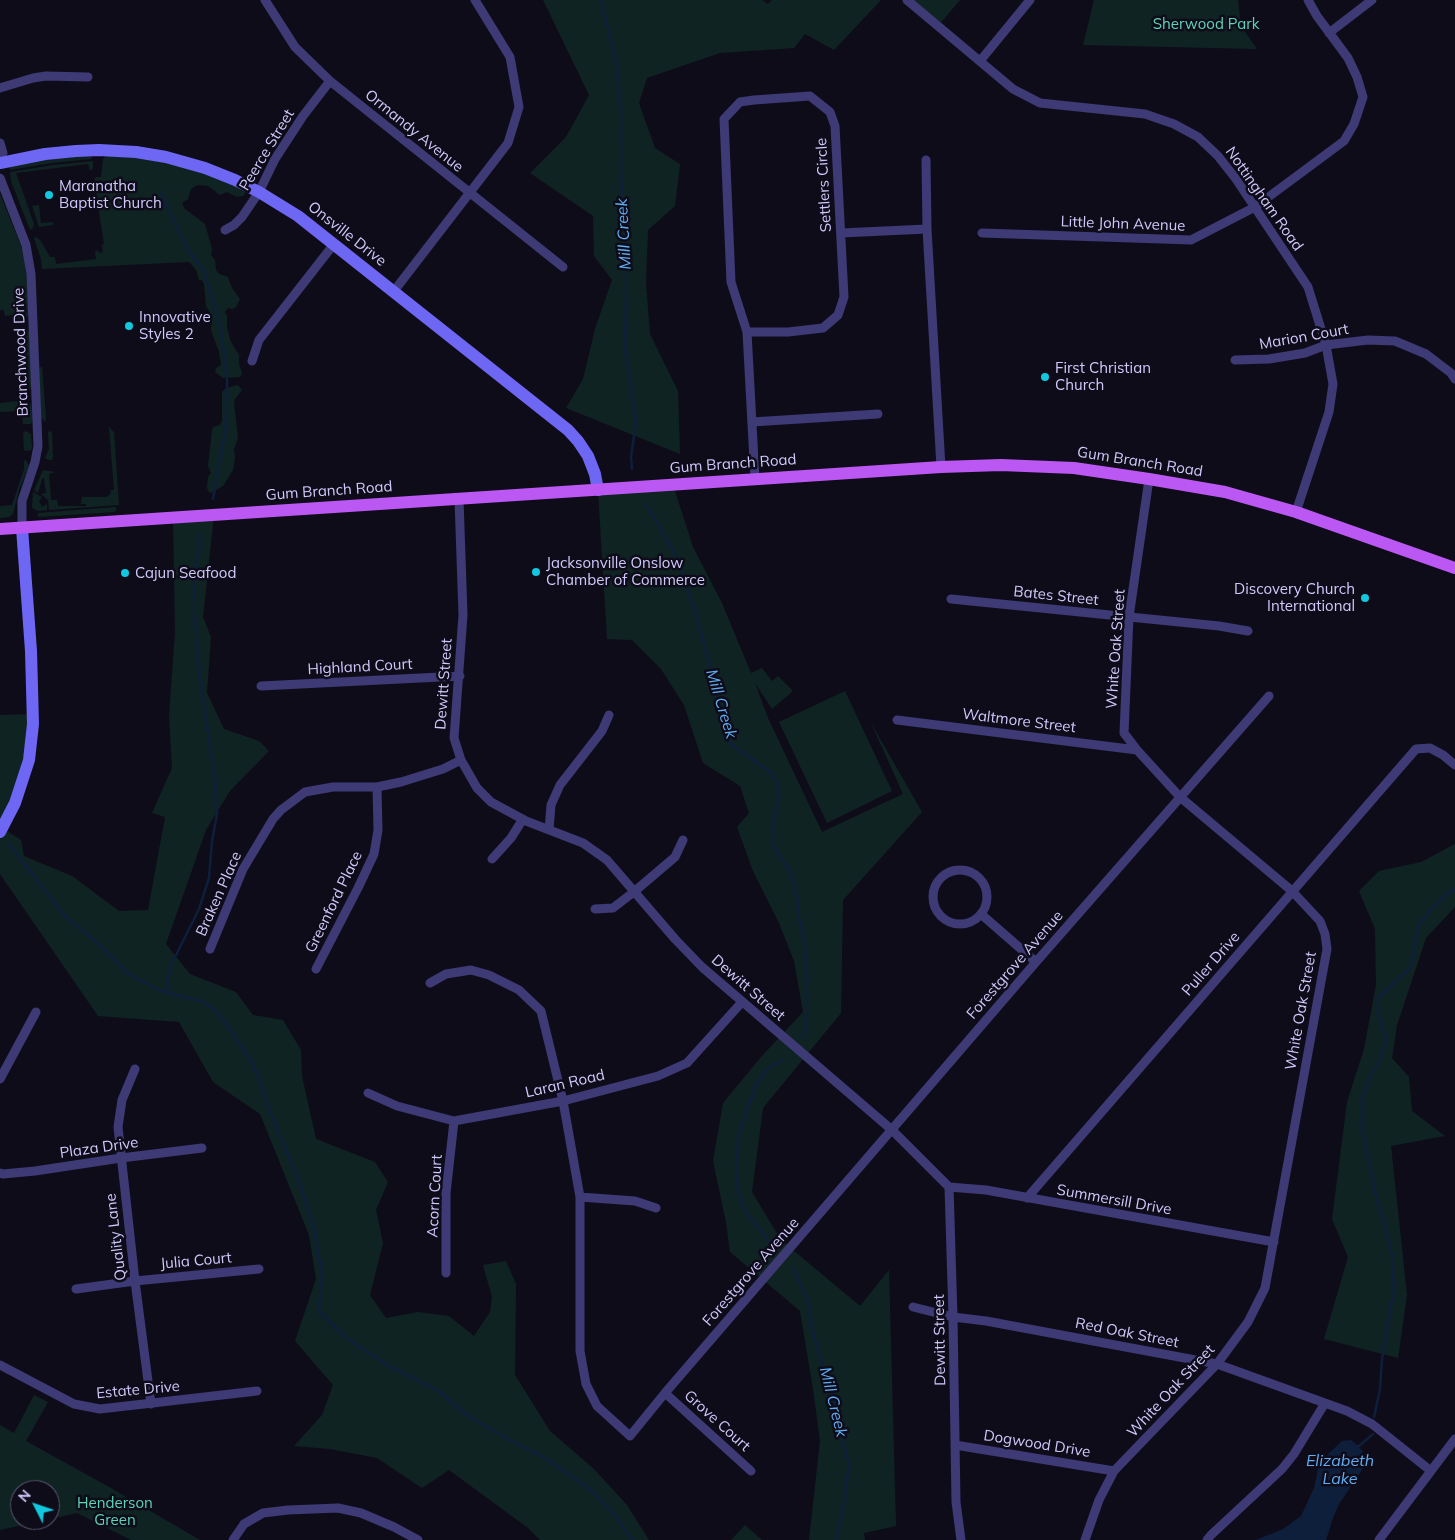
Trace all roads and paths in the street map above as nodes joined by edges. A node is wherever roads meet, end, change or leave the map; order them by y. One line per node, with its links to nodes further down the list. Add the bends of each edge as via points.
1 (475, 0): 18 (street, via 510,57 519,107 508,144)
2 (907, 0): 8 (street, Nottingham Road)
3 (1030, 0): 8 (street)
4 (1308, 0): 7 (street, Little John Avenue)
5 (1372, 0): 7 (street)
6 (270, 2): 10 (street, Ormandy Avenue, via 295,47)
7 (1329, 33): 19 (street, Little John Avenue, via 1348,58 1363,97 1354,124 1344,142)
8 (980, 61): 19 (street, Nottingham Road, via 1013,89 1040,103 1145,114 1174,124 1198,137 1218,156)
9 (88, 77): 11 (street, via 46,76)
10 (330, 81): 17 (street, Peerce Street, via 275,159); 18 (street, Ormandy Avenue)
11 (0, 88)
12 (0, 143): 13 (street, via 3,153)
13 (0, 158)
14 (926, 160): 20 (street)
15 (0, 163): 17 (street, Onsville Drive, via 76,151 136,152 205,168)
16 (0, 178): 40 (street, Branchwood Drive, via 26,245 31,274 38,446 22,501)
17 (259, 192): 21 (street, Peerce Street, via 242,217); 24 (street, Onsville Drive, via 288,209)
18 (470, 193): 25 (street, Ormandy Avenue); 26 (street)
19 (1255, 207): 23 (street, Little John Avenue, via 1191,240); 28 (street, Nottingham Road, via 1308,287)
20 (927, 229): 22 (street); 34 (street)
21 (224, 230)
22 (841, 233): 27 (street, Settlers Circle, via 844,297 838,315 823,328); 27 (street, Settlers Circle, via 835,126 830,112 810,96 740,102 724,119 731,282)
23 (982, 233)
24 (334, 244): 26 (street, Onsville Drive); 30 (street, via 259,340)
25 (564, 267)
26 (394, 291): 37 (street, Onsville Drive, via 568,430 588,456)
27 (747, 332): 33 (street, Settlers Circle)
28 (1326, 345): 29 (street, Marion Court, via 1305,353 1269,359); 31 (street, Marion Court, via 1368,340 1395,341 1426,354); 39 (street, Nottingham Road, via 1333,384 1329,412)
29 (1235, 360)
30 (252, 361)
31 (1455, 379)
32 (878, 414): 33 (street)
33 (752, 422): 35 (street, Settlers Circle)
34 (941, 467): 35 (main road, Gum Branch Road); 36 (main road, Gum Branch Road, via 1074,468)
35 (756, 479): 37 (main road, Gum Branch Road)
36 (1149, 479): 39 (main road, Gum Branch Road, via 1225,492); 44 (street, White Oak Street)
37 (598, 490): 38 (main road, Gum Branch Road)
38 (459, 499): 40 (main road, Gum Branch Road); 46 (street, Dewitt Street, via 463,615)
39 (1296, 512): 42 (main road, Gum Branch Road)
40 (22, 528): 41 (main road, Gum Branch Road); 58 (street, via 33,724 29,760 15,803)
41 (0, 530)
42 (1455, 568)
43 (951, 599): 44 (street, Bates Street)
44 (1129, 617): 45 (street, Bates Street); 51 (street, White Oak Street, via 1124,733)
45 (1248, 631)
46 (460, 676): 47 (street, Highland Court); 52 (street, Dewitt Street, via 454,738)
47 (261, 686)
48 (1269, 696): 55 (street, Forestgrove Avenue)
49 (609, 715): 57 (street, via 602,731 560,785 551,805)
50 (897, 720): 51 (street, Waltmore Street)
51 (1137, 750): 55 (street, White Oak Street)
52 (461, 760): 54 (street, Braken Place, via 402,782); 56 (street, Dewitt Street, via 486,798)
53 (1455, 765): 62 (street, Puller Drive, via 1430,748 1416,749)
54 (377, 787): 65 (street, Braken Place, via 334,787 304,792 281,810 243,869); 67 (street, Greenford Place, via 378,830 374,854)
55 (1180, 797): 62 (street, White Oak Street); 66 (street, Forestgrove Avenue)
56 (523, 819): 57 (street, Dewitt Street); 60 (street)
57 (549, 830): 61 (street, Dewitt Street, via 583,843 607,860)
58 (0, 832)
59 (683, 840): 61 (street, via 675,857)
60 (492, 859)
61 (635, 891): 63 (street, via 613,908); 69 (street, Dewitt Street, via 675,939)
62 (1292, 891): 82 (street, Puller Drive); 84 (street, White Oak Street, via 1320,921 1327,949)
63 (595, 909)
64 (982, 915): 64 (street, via 988,895 985,884 972,872 952,871 941,878 935,887 933,900 936,910 948,922 962,925); 66 (street)
65 (210, 949)
66 (1036, 962): 76 (street, Forestgrove Avenue)
67 (316, 969)
68 (430, 982): 74 (street, Forestgrove Avenue, via 446,974 471,970 490,975 519,990 541,1011)
69 (742, 1002): 74 (street, Laran Road, via 688,1063 658,1076); 76 (street, Dewitt Street)
70 (36, 1012): 72 (street)
71 (135, 1069): 78 (street, Quality Lane, via 122,1100 118,1127)
72 (0, 1079)
73 (368, 1093): 75 (street, Laran Road, via 397,1106)
74 (563, 1100): 75 (street, Laran Road); 81 (street, Forestgrove Avenue)
75 (454, 1121): 86 (street, Acorn Court, via 446,1193)
76 (892, 1130): 80 (street, Dewitt Street); 94 (street, Forestgrove Avenue)
77 (202, 1148): 78 (street, Plaza Drive)
78 (120, 1158): 79 (street, Plaza Drive); 87 (street, Quality Lane)
79 (0, 1173)
80 (949, 1187): 82 (street, Summersill Drive); 90 (street, Dewitt Street)
81 (580, 1197): 83 (street, via 635,1201); 94 (street, Forestgrove Avenue, via 580,1351 586,1384 597,1406 630,1436)
82 (1027, 1198): 84 (street, Summersill Drive)
83 (656, 1208)
84 (1274, 1242): 91 (street, White Oak Street, via 1266,1288 1248,1322)
85 (259, 1269): 87 (street, Julia Court)
86 (446, 1273)
87 (135, 1281): 88 (street, Julia Court); 95 (street, Quality Lane)
88 (76, 1289)
89 (913, 1307): 90 (street, Red Oak Street)
90 (953, 1317): 91 (street, Red Oak Street); 98 (street, Dewitt Street)
91 (1217, 1364): 96 (street, Red Oak Street); 99 (street, White Oak Street)
92 (0, 1365): 95 (street, Estate Drive, via 74,1404 100,1409)
93 (257, 1391): 95 (street, Estate Drive)
94 (664, 1393): 100 (street, Grove Court)
95 (151, 1404)
96 (1325, 1404): 101 (street, Red Oak Street, via 1372,1424); 106 (street, via 1282,1469)
97 (1455, 1439): 101 (street)
98 (955, 1444): 99 (street, Dogwood Drive); 104 (street, Dewitt Street, via 956,1502)
99 (1114, 1470): 105 (street, White Oak Street, via 1098,1500)
100 (751, 1471)
101 (1431, 1471): 107 (street)
102 (233, 1540): 103 (street, via 244,1524 263,1514 338,1508 394,1527)
103 (418, 1540)
104 (961, 1540)
105 (1084, 1540)
106 (1207, 1540)
107 (1380, 1540)

